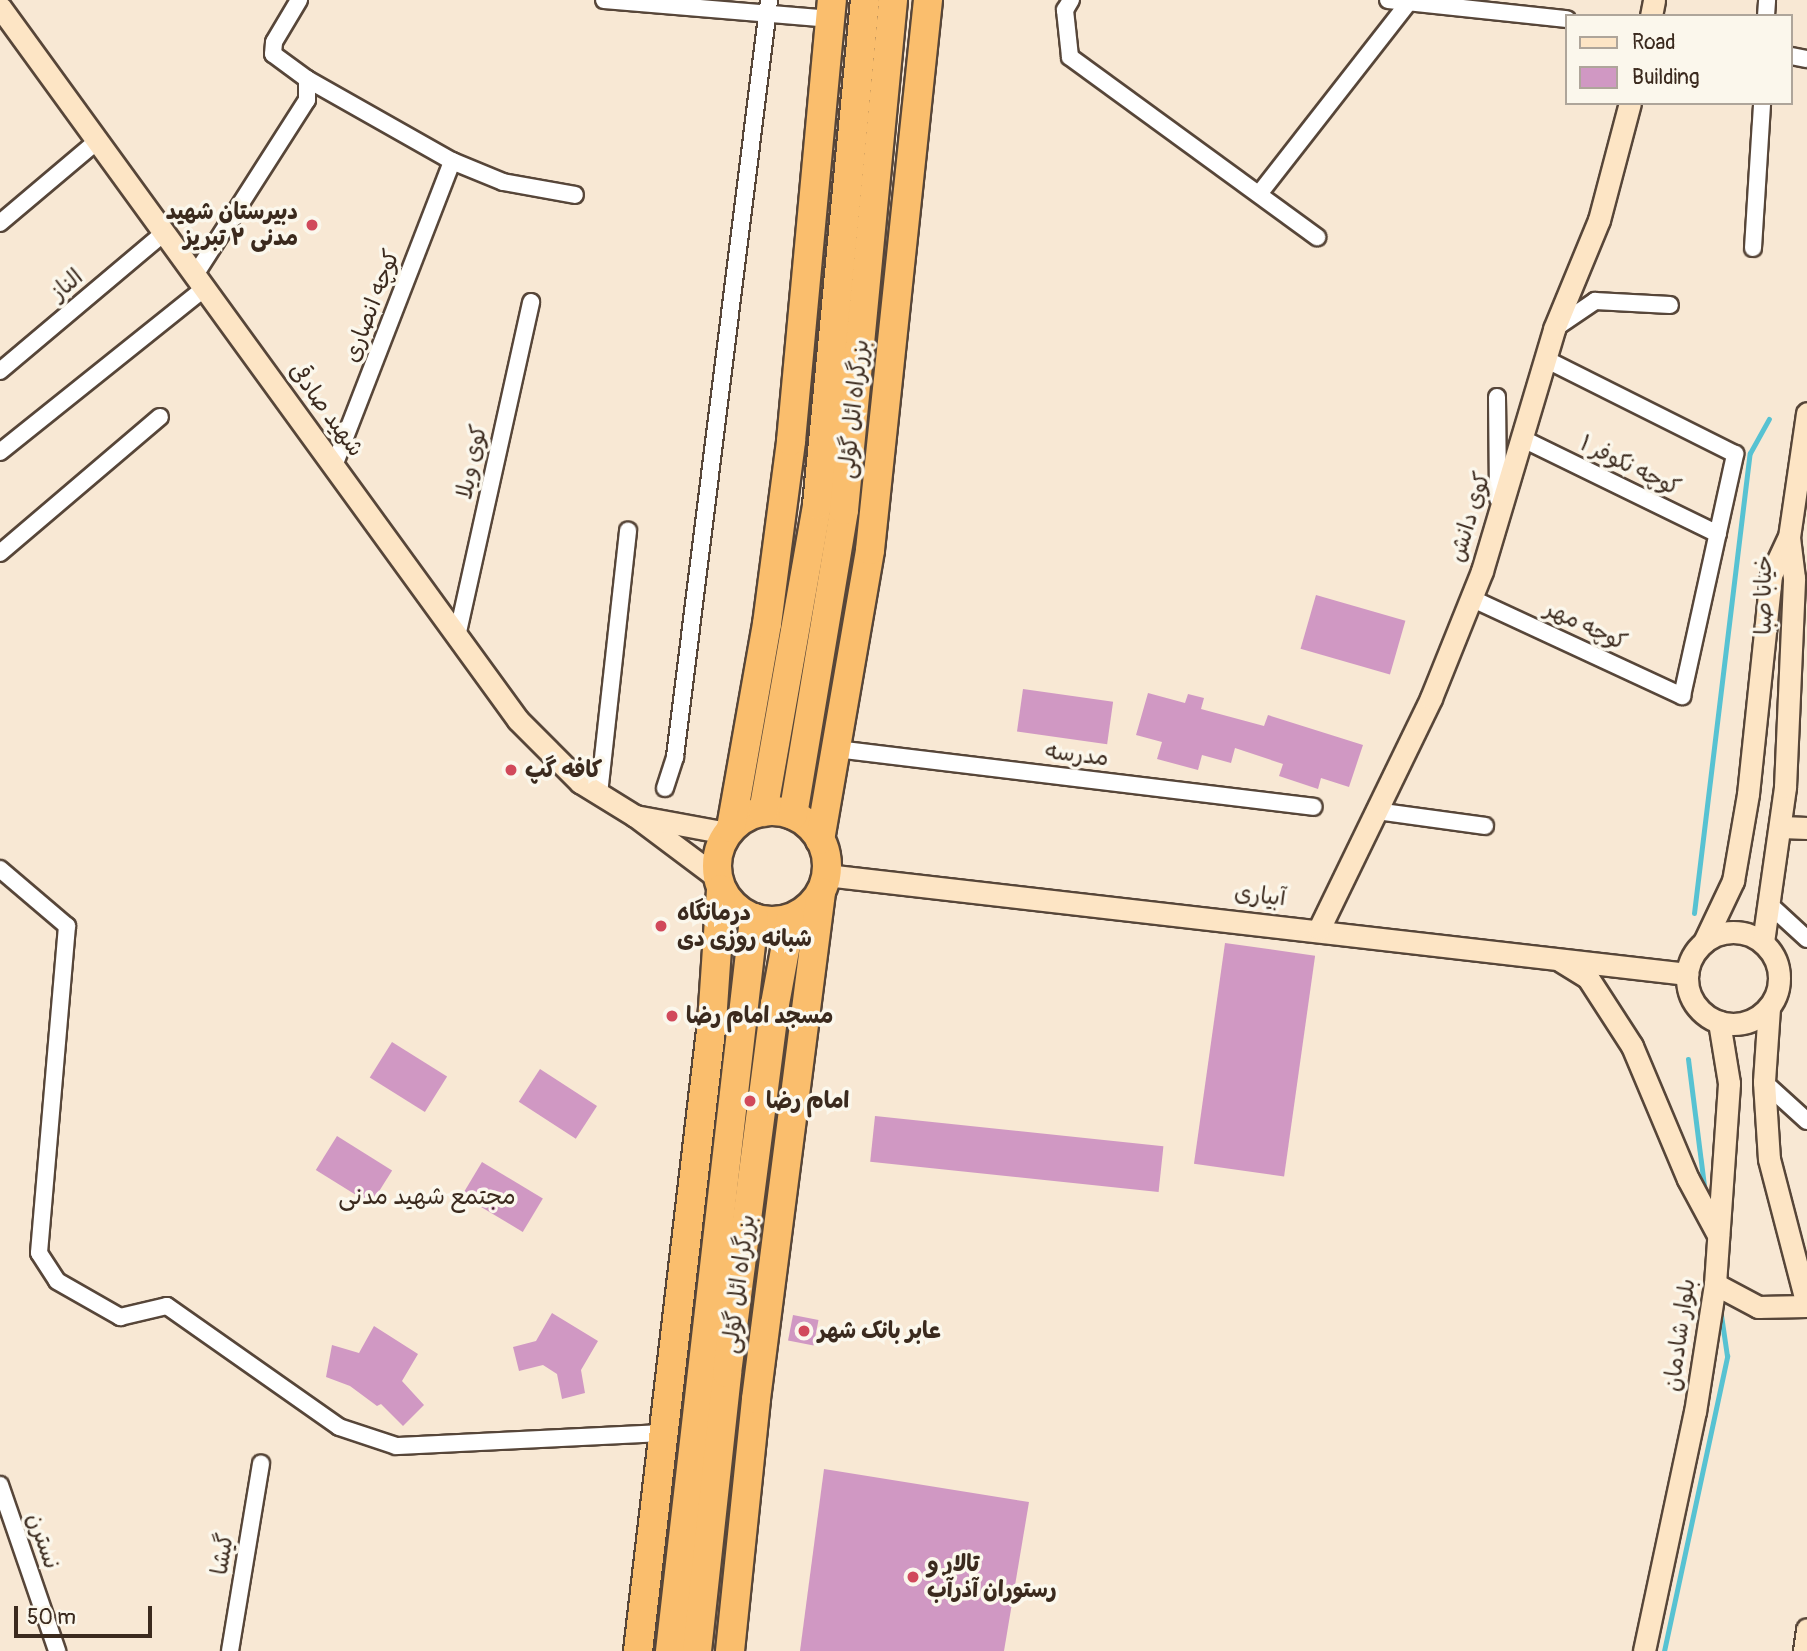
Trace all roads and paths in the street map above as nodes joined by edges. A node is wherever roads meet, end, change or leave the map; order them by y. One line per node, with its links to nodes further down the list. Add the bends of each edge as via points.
1 (299, 0): 13 (street, via 274,42 273,54)
2 (604, 0): 9 (street)
3 (865, 0): 50 (highway, بزرگراه ائل گؤلی, via 817,505)
4 (894, 0): 51 (highway, بزرگراه ائل گؤلی, via 844,510)
5 (928, 0): 43 (highway, via 870,550)
6 (1071, 0): 18 (street, via 1065,10 1070,57)
7 (1388, 0): 8 (street)
8 (1409, 2): 12 (street); 18 (street)
9 (768, 7): 10 (street); 45 (street, via 675,757)
10 (832, 9): 56 (highway, via 791,441 767,624)
11 (1, 12): 16 (main road, شهید صادقی)
12 (1566, 19)
13 (307, 79): 17 (street); 24 (street, via 307,100 299,118)
14 (1628, 105): 27 (main road, کوی دانش, via 1599,220)
15 (1762, 105): 23 (street)
16 (97, 141): 20 (street); 21 (main road, شهید صادقی)
17 (452, 161): 19 (street, via 503,182); 35 (street, کوچه انصاری)
18 (1259, 194): 22 (street)
19 (575, 195)
20 (0, 222)
21 (164, 233): 24 (main road, شهید صادقی); 29 (street, الناز)
22 (1317, 237)
23 (1753, 248)
24 (200, 281): 34 (street); 35 (main road, شهید صادقی)
25 (531, 302): 42 (street, کوی ویلا)
26 (1670, 305): 27 (street, via 1595,301)
27 (1554, 329): 28 (main road, کوی دانش)
28 (1545, 359): 33 (main road, کوی دانش); 38 (street, via 1735,454)
29 (0, 371)
30 (1497, 397): 36 (street)
31 (1807, 413): 39 (main road)
32 (160, 417): 40 (street)
33 (1521, 439): 36 (main road, کوی دانش); 38 (street, کوچه نکوفر ۱)
34 (0, 452)
35 (334, 466): 42 (main road, شهید صادقی)
36 (1498, 516): 41 (main road, کوی دانش)
37 (628, 531): 47 (street)
38 (1718, 534): 41 (street, کوچه مهر, via 1682,696)
39 (1789, 537): 44 (main road, خیابا صبا, via 1794,578); 66 (main road, خیابا صبا, via 1771,575 1748,794 1733,881)
40 (0, 553)
41 (1471, 598): 49 (main road, کوی دانش, via 1431,698)
42 (458, 632): 47 (main road, شهید صادقی, via 518,720 580,782)
43 (836, 749): 48 (street, مدرسه); 57 (highway)
44 (1785, 786): 46 (main road); 54 (main road, خیابا صبا)
45 (665, 788)
46 (1807, 788)
47 (599, 794): 52 (main road, شهید صادقی)
48 (1313, 807)
49 (1376, 811): 53 (street); 64 (main road, کوی دانش)
50 (763, 812): 51 (highway); 56 (highway)
51 (793, 815): 57 (highway)
52 (635, 816): 56 (main road, شهید صادقی); 59 (main road, شهید صادقی)
53 (1485, 826)
54 (1781, 827): 55 (main road); 61 (main road, خیابا صبا)
55 (1807, 828)
56 (729, 831): 59 (highway, via 720,847)
57 (821, 840): 60 (highway)
58 (0, 869): 79 (street, via 67,926 39,1253 57,1281 120,1317 166,1306 338,1427 396,1446)
59 (720, 883): 62 (highway, via 735,907); 79 (highway, via 712,1022)
60 (824, 883): 63 (highway); 64 (main road, آبیاری); 88 (highway, via 756,1399)
61 (1771, 906): 65 (street); 67 (main road, خیابا صبا)
62 (754, 918): 63 (highway); 86 (highway, بزرگراه ائل گؤلی)
63 (791, 918): 87 (highway, بزرگراه ائل گؤلی, via 736,1305)
64 (1319, 929): 68 (main road, آبیاری)
65 (1807, 939)
66 (1704, 942): 67 (main road, via 1729,932 1747,933); 69 (main road, via 1692,955)
67 (1763, 942): 70 (main road, via 1779,972 1777,993)
68 (1556, 958): 69 (main road, آبیاری); 74 (main road, via 1588,978 1632,1046 1688,1179)
69 (1687, 974): 71 (main road, via 1697,1007)
70 (1769, 1008): 71 (main road, via 1746,1022); 72 (main road)
71 (1719, 1022): 74 (main road, بلوار شادمان, via 1729,1083)
72 (1764, 1082): 73 (street); 75 (main road, via 1769,1159)
73 (1807, 1121)
74 (1718, 1236): 77 (main road, بلوار شادمان)
75 (1787, 1236): 76 (main road); 78 (main road)
76 (1807, 1253)
77 (1714, 1283): 78 (main road, via 1758,1307); 89 (main road, بلوار شادمان, via 1695,1412)
78 (1807, 1305)
79 (660, 1433): 85 (highway)
80 (261, 1464): 84 (street, گیشا)
81 (0, 1485): 83 (street, نسترن)
82 (1807, 1629): 90 (main road)
83 (57, 1651)
84 (230, 1651)
85 (638, 1651)
86 (670, 1651)
87 (697, 1651)
88 (730, 1651)
89 (1644, 1651)
90 (1804, 1651)

